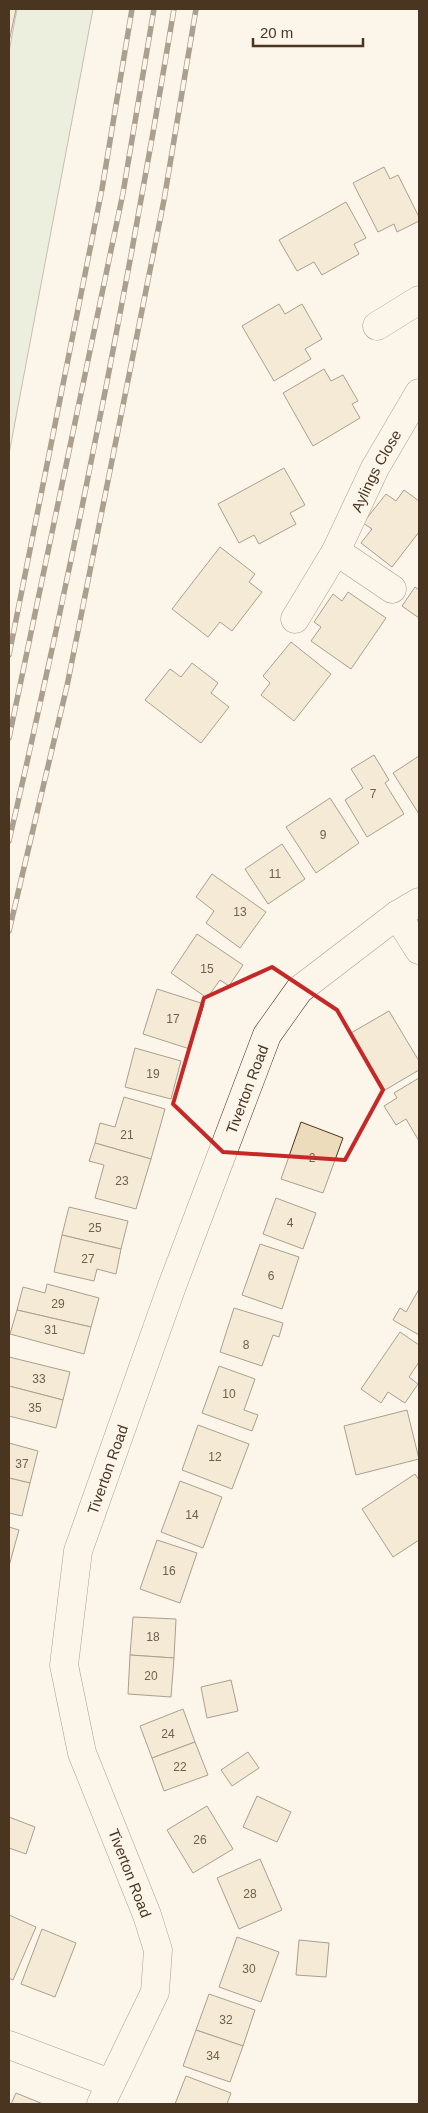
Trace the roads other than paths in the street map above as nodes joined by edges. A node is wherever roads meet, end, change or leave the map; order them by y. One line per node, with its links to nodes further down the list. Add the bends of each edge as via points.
1 (419, 300): 2 (street)
2 (377, 326)
3 (419, 393): 4 (street, Aylings Close, via 375,468)
4 (336, 551): 5 (street); 6 (street, Aylings Close)
5 (392, 589)
6 (294, 619)
7 (408, 908): 8 (street); 10 (street, Tiverton Road, via 299,990 267,1035 172,1286 78,1551 64,1665 82,1753 158,1950 155,1992)
8 (419, 950)
9 (9, 2045): 10 (street)
10 (106, 2094)

